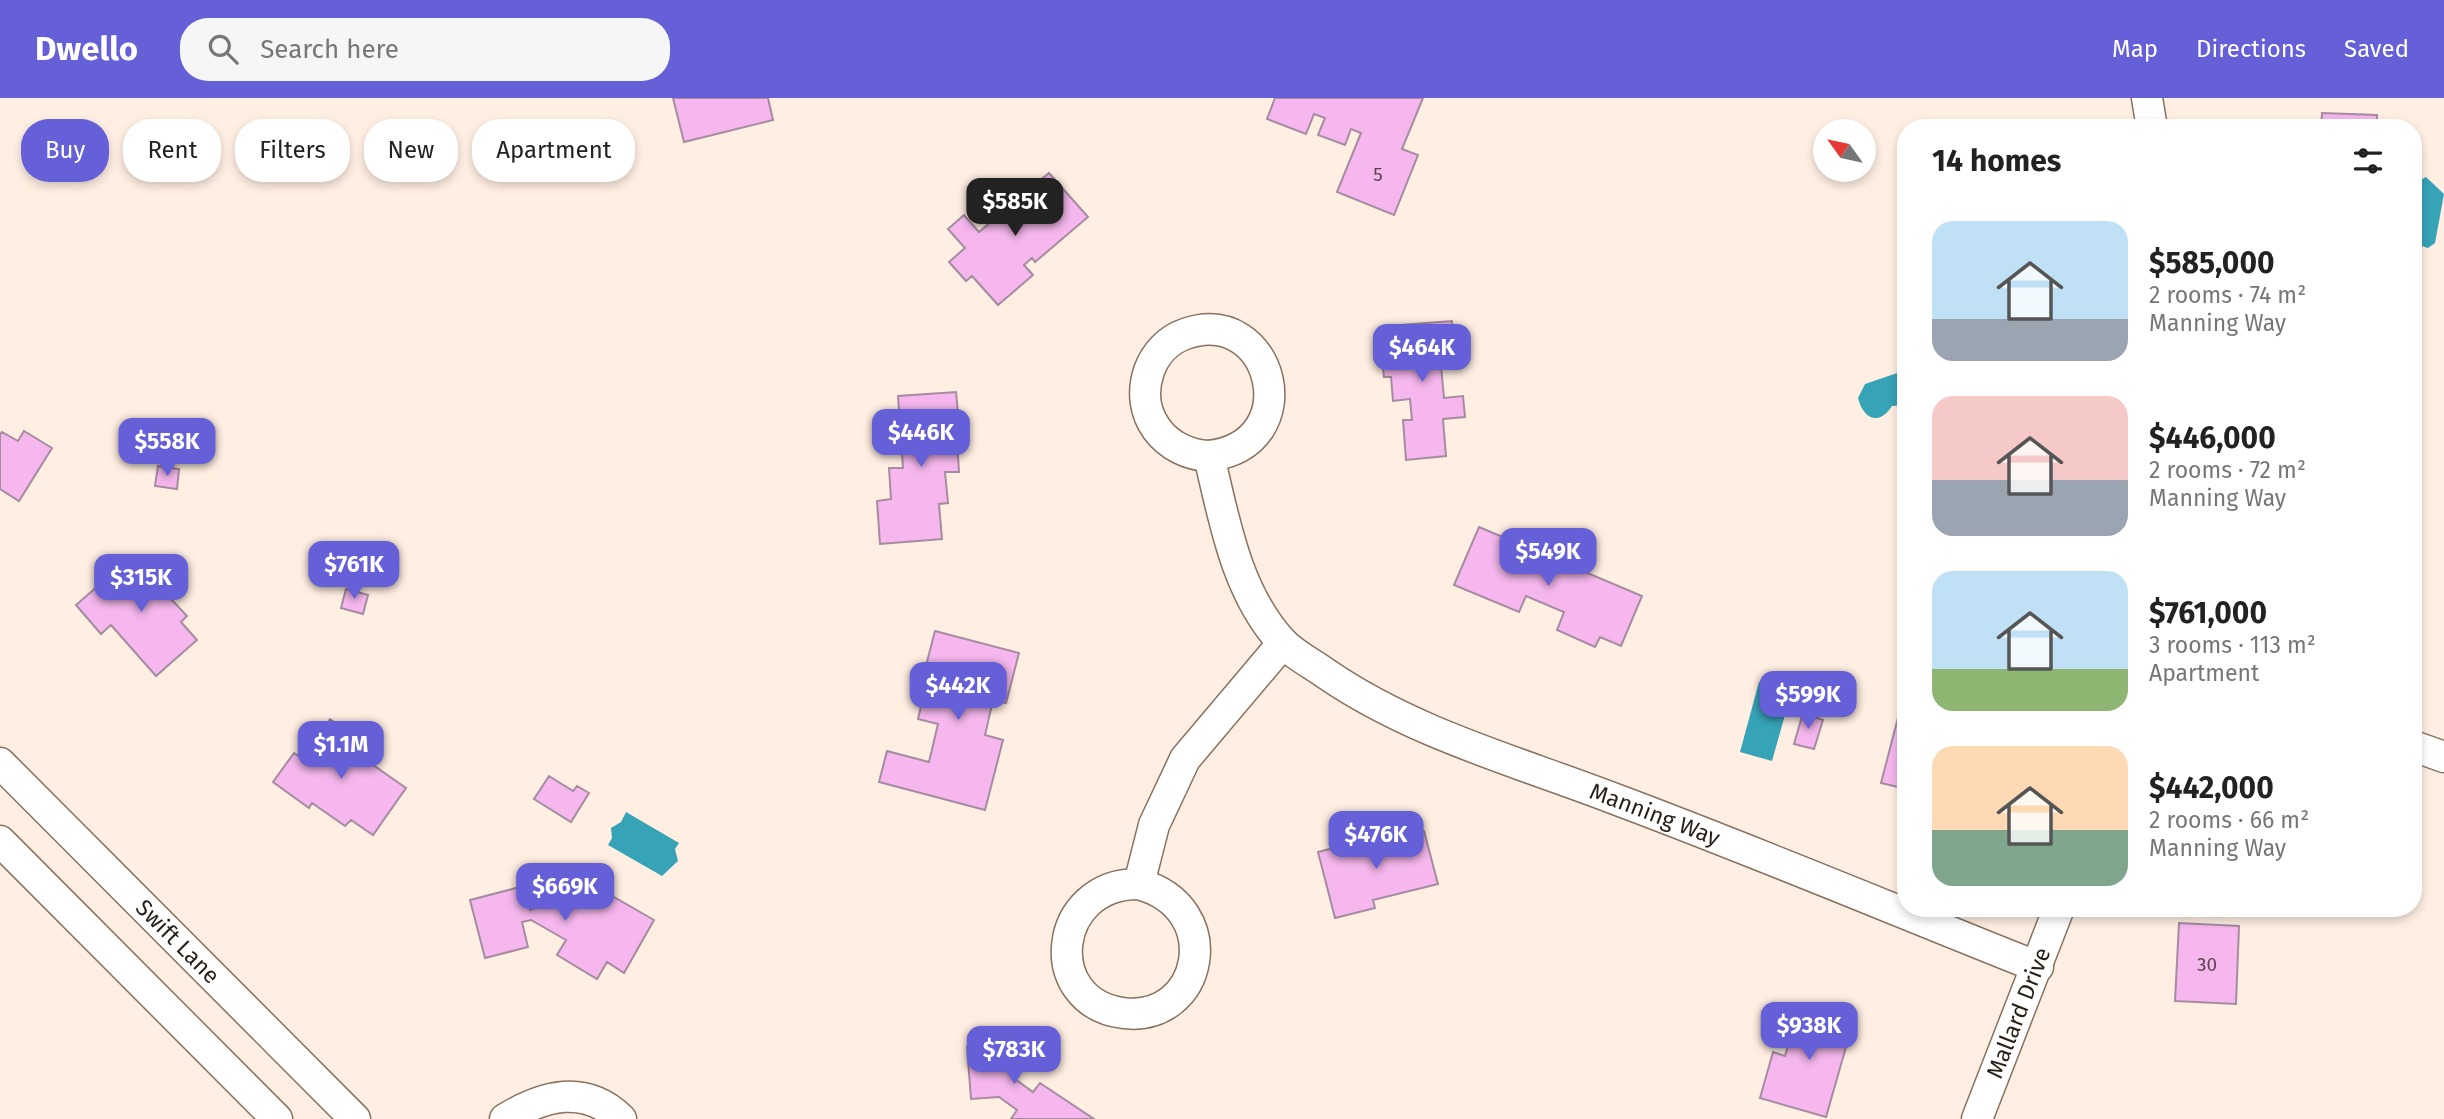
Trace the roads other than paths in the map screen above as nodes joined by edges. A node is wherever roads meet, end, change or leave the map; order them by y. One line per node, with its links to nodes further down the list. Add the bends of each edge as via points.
1 (2147, 98): 2 (street)
2 (2150, 119)
3 (1209, 456): 3 (street, via 1187,453 1167,441 1153,424 1145,402 1147,379 1156,357 1182,335 1204,330 1229,334 1250,346 1265,366 1271,390 1267,415 1254,436 1234,451); 4 (street, Manning Way, via 1243,577)
4 (1283, 643): 9 (street, via 1185,759 1154,825); 10 (street, Manning Way, via 1343,685 1412,723)
5 (2422, 749): 6 (street)
6 (2444, 757)
7 (0, 763): 15 (street, Swift Lane)
8 (0, 841): 14 (street)
9 (1139, 884): 9 (street, via 1114,887 1091,898 1074,918 1067,942 1069,967 1080,990 1101,1006 1125,1013 1148,1011 1177,994 1195,955 1185,913 1170,897)
10 (1897, 911)
11 (1913, 917): 13 (street, Manning Way)
12 (2056, 917): 13 (street, Mallard Drive)
13 (2038, 967): 18 (street, Mallard Drive)
14 (277, 1119)
15 (355, 1119)
16 (505, 1119): 17 (street, via 537,1102 565,1095 600,1102)
17 (621, 1119)
18 (1977, 1119)

